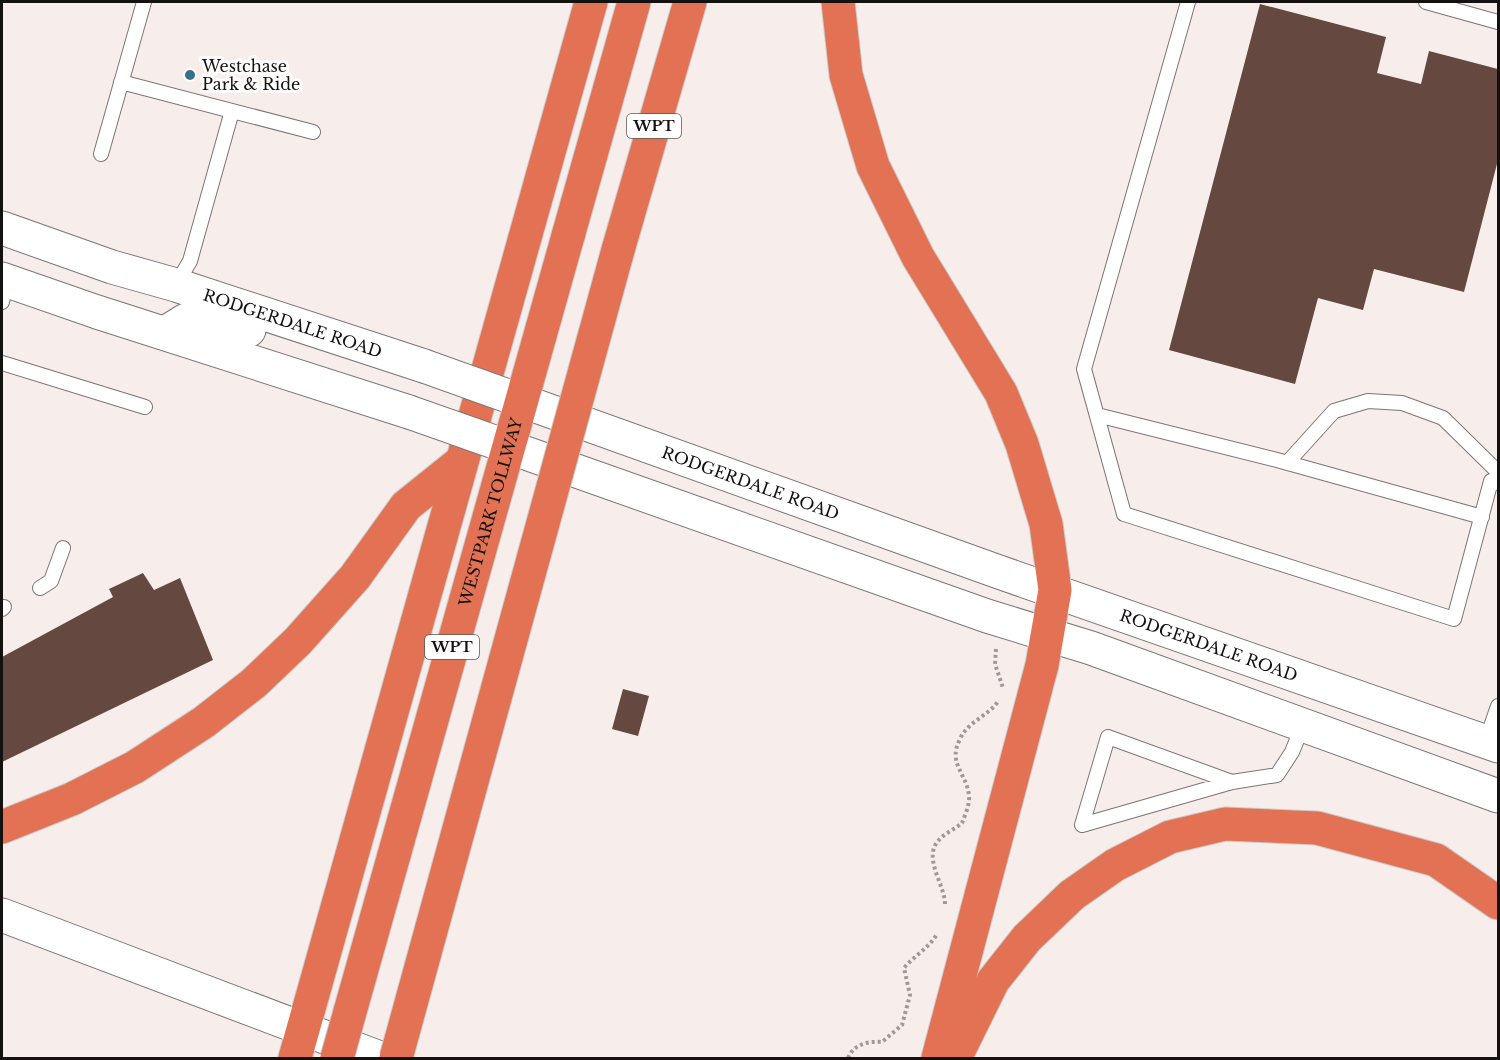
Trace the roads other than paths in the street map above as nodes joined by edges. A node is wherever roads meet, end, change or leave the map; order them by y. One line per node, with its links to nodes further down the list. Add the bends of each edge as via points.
1 (144, 2): 9 (lane)
2 (591, 2): 21 (highway)
3 (634, 2): 39 (highway, WESTPARK TOLLWAY / WPT, bridge)
4 (690, 2): 41 (highway, WPT, bridge)
5 (838, 2): 27 (highway, via 846,75 873,166 918,257 1001,393 1022,444 1046,524)
6 (1188, 2): 20 (lane, via 1084,369)
7 (1426, 2): 8 (lane)
8 (1498, 22)
9 (121, 82): 10 (lane); 12 (lane)
10 (232, 111): 11 (lane); 14 (lane, via 190,261)
11 (313, 132)
12 (101, 154)
13 (2, 228): 14 (street, RODGERDALE ROAD)
14 (176, 285): 17 (street, RODGERDALE ROAD)
15 (3, 287): 16 (street)
16 (165, 333): 17 (street, via 186,320 214,319 285,341); 28 (street, bridge, via 409,412 987,616)
17 (360, 345): 27 (street, RODGERDALE ROAD, bridge)
18 (2, 367): 19 (lane)
19 (145, 407)
20 (1097, 415): 22 (lane); 24 (lane, via 1124,514 1454,619)
21 (462, 461): 35 (highway, via 406,506 355,577 254,683 204,722 135,767 72,799); 38 (highway)
22 (1287, 463): 23 (lane, via 1334,411 1368,401 1402,403 1443,418); 24 (lane)
23 (1496, 472): 24 (lane)
24 (1482, 517)
25 (63, 548): 26 (lane, via 51,581)
26 (40, 588)
27 (1055, 590): 28 (highway); 31 (street, RODGERDALE ROAD)
28 (1049, 634): 30 (street); 42 (highway)
29 (1498, 706): 31 (lane)
30 (1303, 725): 32 (lane, via 1277,775); 33 (street)
31 (1492, 743): 33 (street)
32 (1232, 782): 32 (lane, via 1103,819 1082,825 1108,737)
33 (1468, 784): 34 (street)
34 (1498, 796)
35 (2, 827)
36 (1498, 903): 43 (highway, via 1436,860 1317,828 1225,824 1170,837 1115,865 1072,895 1027,938 993,981 960,1048)
37 (2, 915): 38 (street)
38 (299, 1044): 40 (street)
39 (337, 1059)
40 (380, 1059)
41 (396, 1059)
42 (938, 1059)
43 (943, 1059)

